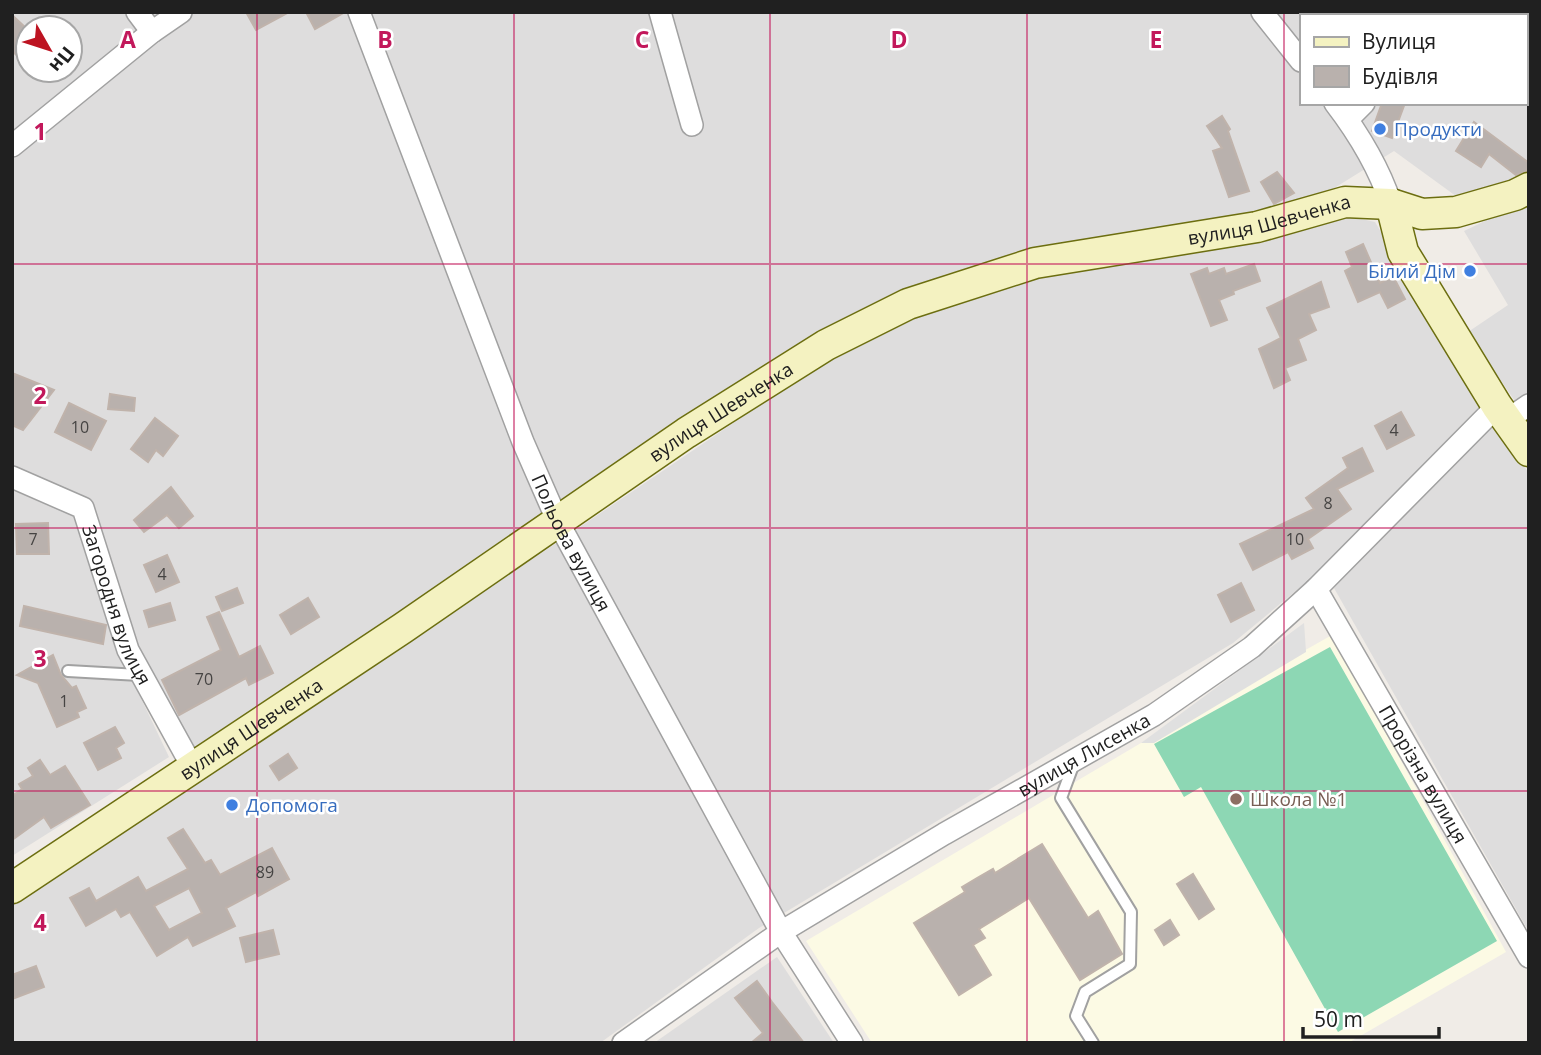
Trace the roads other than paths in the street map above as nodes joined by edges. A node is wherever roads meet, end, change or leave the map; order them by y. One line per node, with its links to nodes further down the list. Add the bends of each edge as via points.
1 (137, 12): 6 (street)
2 (181, 12): 6 (street)
3 (359, 12): 17 (street, Польова вулиця, via 523,442)
4 (660, 12): 10 (street)
5 (1262, 12): 7 (street)
6 (152, 32): 11 (street)
7 (1300, 60)
8 (1358, 105): 9 (street)
9 (1341, 111): 13 (street, via 1383,181)
10 (692, 125)
11 (12, 146)
12 (1529, 188): 13 (street, вулиця Шевченка, via 1456,212 1422,214)
13 (1391, 205): 14 (street, via 1403,252); 17 (street, вулиця Шевченка, via 1345,202 1256,227 1035,262 908,304 827,345 686,433)
14 (1511, 410): 15 (street); 18 (street, вулиця Лисенка)
15 (1529, 451)
16 (12, 477): 20 (street, Загородня вулиця, via 83,508)
17 (558, 522): 22 (street, вулиця Шевченка); 24 (street, Польова вулиця)
18 (1316, 589): 21 (street, вулиця Лисенка, via 1252,647 1154,715); 25 (street, Прорізна вулиця)
19 (68, 671): 20 (lane)
20 (139, 675): 22 (street, Загородня вулиця)
21 (1075, 760): 24 (street, вулиця Лисенка); 28 (lane, via 1061,799 1131,912 1130,964 1085,992 1076,1016)
22 (193, 768): 23 (street, вулиця Шевченка)
23 (12, 888)
24 (781, 932): 26 (street, вулиця Лисенка); 27 (street, Польова вулиця)
25 (1529, 957)
26 (623, 1043)
27 (852, 1043)
28 (1093, 1043)

